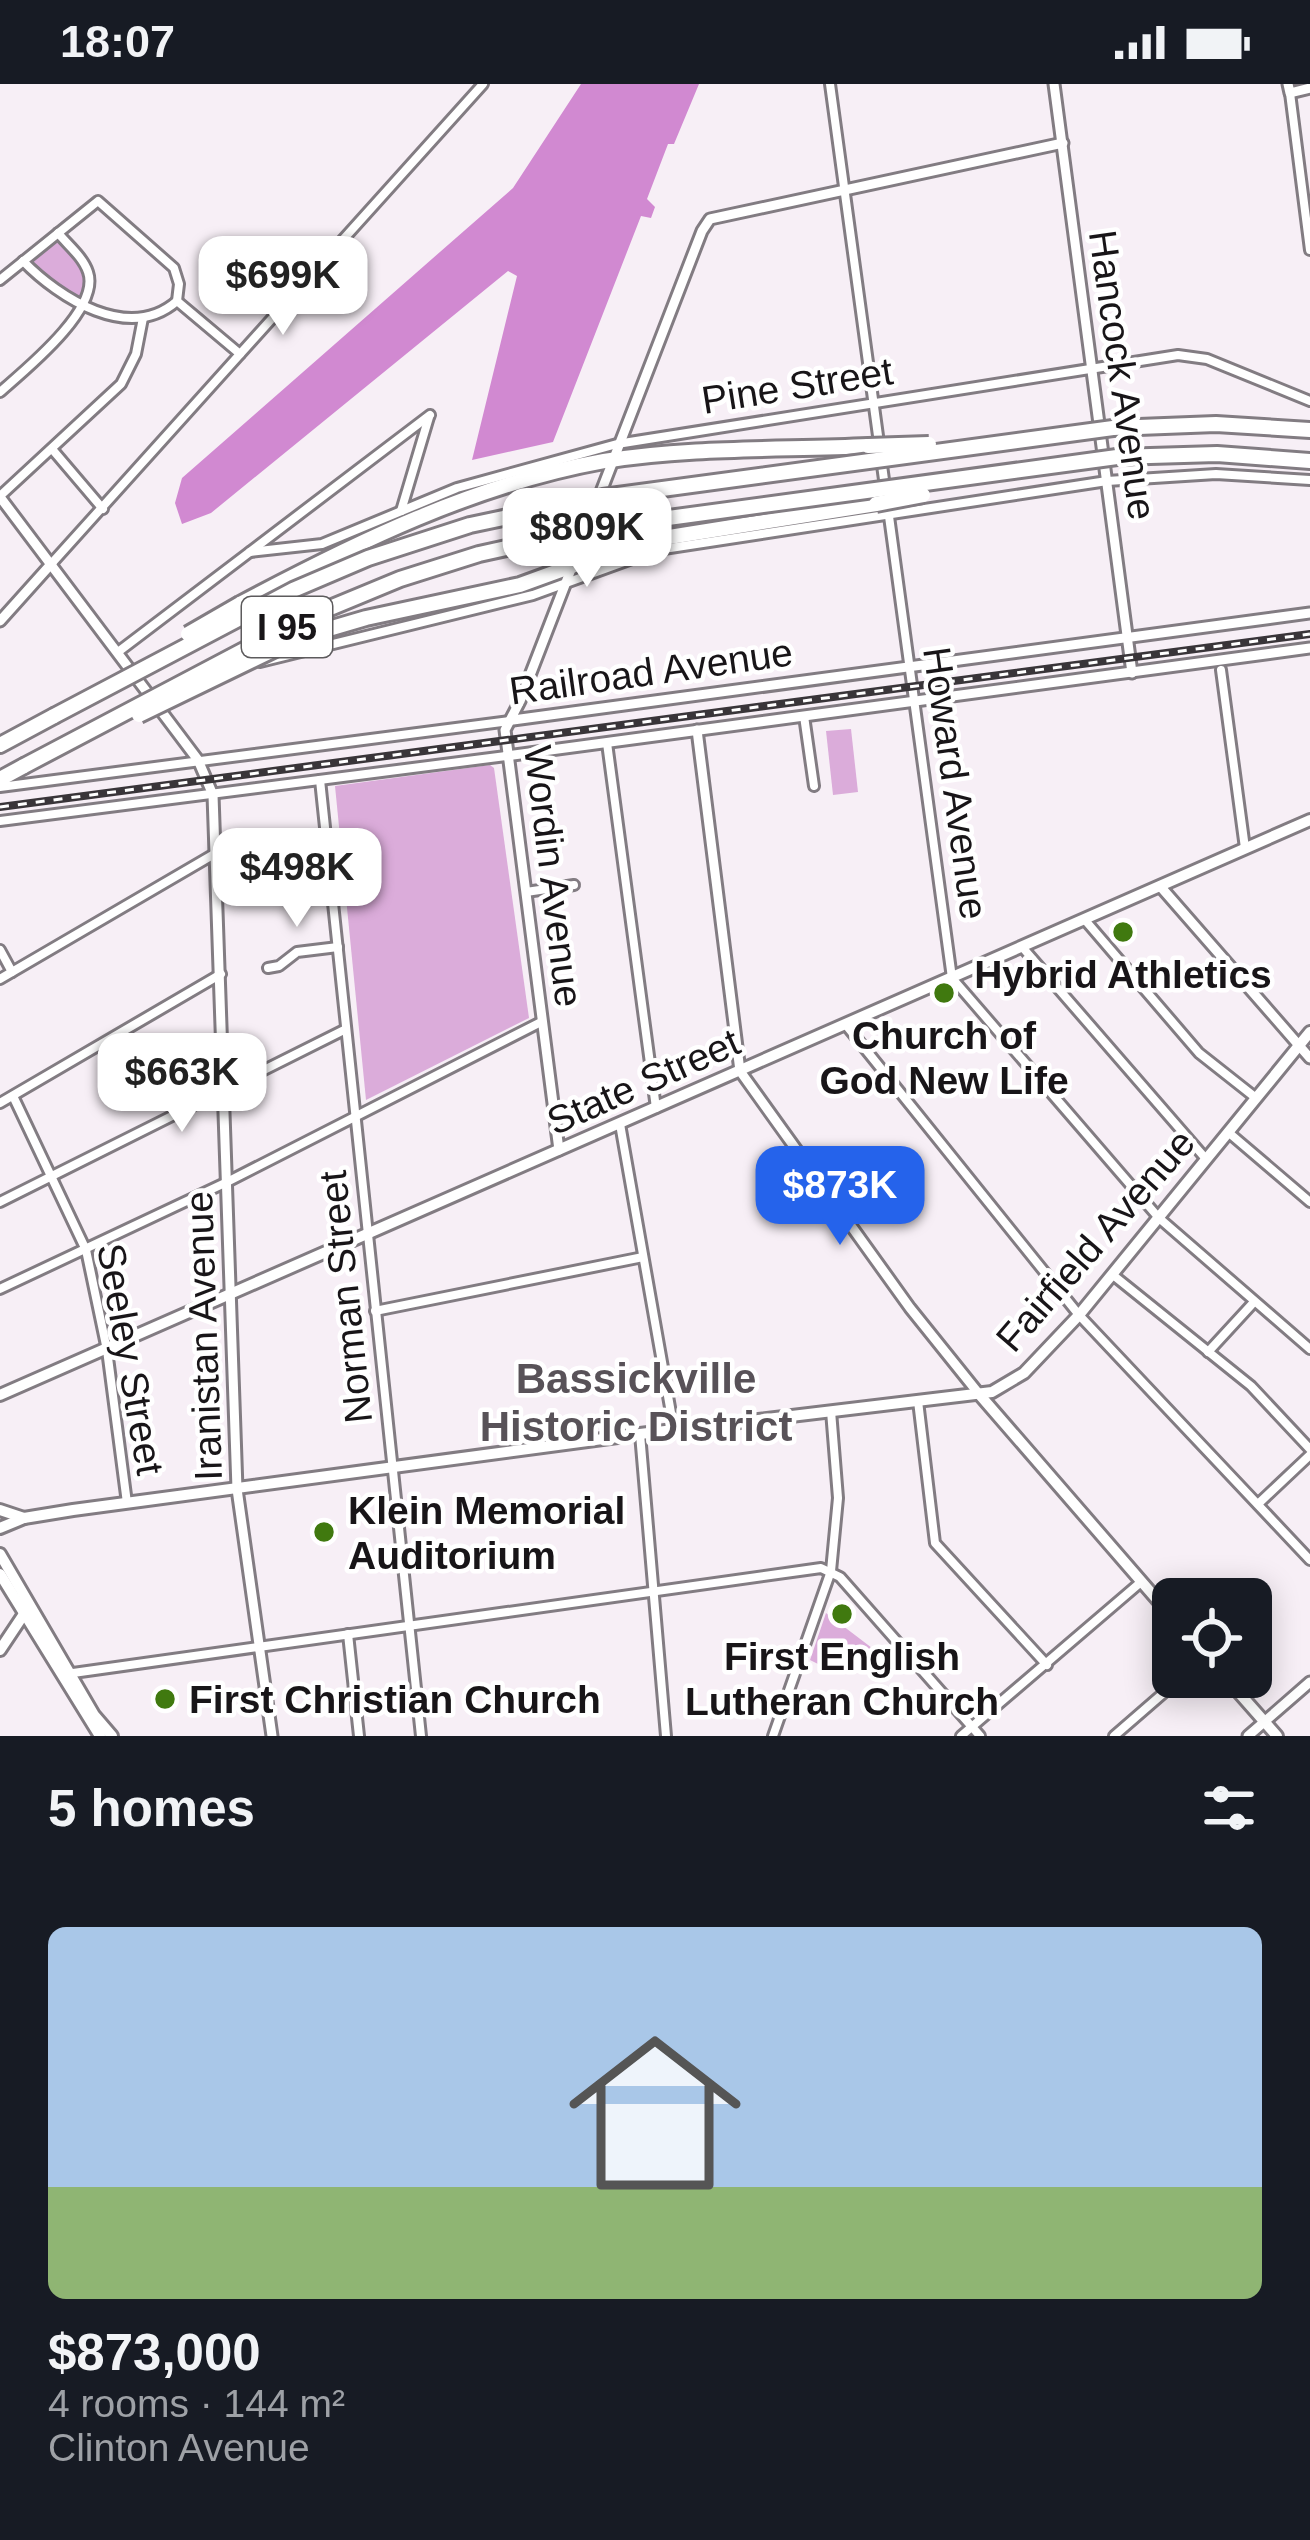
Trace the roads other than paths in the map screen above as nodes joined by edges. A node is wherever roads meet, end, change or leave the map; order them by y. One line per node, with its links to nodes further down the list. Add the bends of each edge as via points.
1 (483, 84): 15 (street)
2 (830, 84): 7 (street, Howard Avenue)
3 (1054, 84): 6 (street, Hancock Avenue)
4 (1289, 88): 5 (street); 9 (street)
5 (1310, 88)
6 (1063, 143): 7 (street, Wordin Avenue); 16 (street, Hancock Avenue)
7 (846, 190): 19 (street, Howard Avenue); 21 (street, Wordin Avenue, via 710,219)
8 (58, 233): 10 (street); 12 (street, via 98,201 174,268); 13 (street, via 88,272)
9 (1310, 250)
10 (23, 261): 11 (street); 13 (street)
11 (0, 280)
12 (177, 301): 14 (street); 15 (street)
13 (81, 306): 14 (street); 17 (street)
14 (143, 318): 23 (street, via 121,384)
15 (240, 354): 30 (street)
16 (1090, 369): 18 (street, Pine Street, via 1207,359); 19 (street, Pine Street); 28 (street, Hancock Avenue)
17 (0, 392)
18 (1310, 401)
19 (875, 403): 21 (street, Pine Street); 32 (street, Howard Avenue)
20 (1310, 430): 22 (highway, I 95, bridge, via 1202,424)
21 (617, 444): 24 (street, Wordin Avenue); 31 (street, Pine Street)
22 (988, 444): 24 (highway, bridge); 48 (highway, I 95, bridge, via 614,495 470,525 305,584)
23 (52, 449): 29 (street); 30 (street)
24 (611, 460): 37 (street, Wordin Avenue); 48 (highway, bridge, via 412,520 336,553)
25 (1310, 461): 27 (highway, I 95, bridge, via 1117,458)
26 (1310, 480): 28 (street, via 1216,474)
27 (934, 481): 37 (highway, bridge, via 923,495 649,539); 56 (highway, I 95, bridge, via 586,530 426,570 291,625)
28 (1107, 481): 32 (street); 40 (street, Hancock Avenue)
29 (0, 496): 36 (street, Iranistan Avenue)
30 (103, 509): 36 (street)
31 (400, 511): 33 (street, via 430,415); 34 (street, Pine Street)
32 (890, 514): 37 (street, via 657,550); 43 (street, Howard Avenue)
33 (285, 526): 34 (street); 35 (street)
34 (300, 548): 35 (street, Pine Street)
35 (250, 552): 42 (street)
36 (52, 563): 39 (street); 42 (street, Iranistan Avenue)
37 (569, 574): 47 (street, via 533,595 245,666); 50 (street, Wordin Avenue); 56 (highway, bridge, via 298,638)
38 (1310, 613): 40 (street, Railroad Avenue)
39 (0, 621)
40 (1128, 638): 43 (street, Railroad Avenue); 45 (street, Hancock Avenue)
41 (1310, 648): 45 (street, Railroad Avenue)
42 (118, 652): 47 (street, Iranistan Avenue)
43 (910, 666): 46 (street, Howard Avenue); 50 (street, Railroad Avenue)
44 (1221, 670): 63 (street)
45 (1132, 673): 46 (street, Railroad Avenue)
46 (915, 701): 49 (street, Railroad Avenue); 75 (street, Howard Avenue)
47 (160, 708): 55 (street, Iranistan Avenue)
48 (54, 716): 53 (highway, I 95)
49 (804, 716): 51 (street, Railroad Avenue); 59 (street)
50 (513, 720): 54 (street, Wordin Avenue); 55 (street, Railroad Avenue)
51 (697, 730): 52 (street, Railroad Avenue); 83 (street)
52 (607, 743): 54 (street, Railroad Avenue); 88 (street)
53 (0, 745)
54 (506, 756): 57 (street, Railroad Avenue); 67 (street, Wordin Avenue)
55 (198, 760): 58 (street, Railroad Avenue); 60 (street, Iranistan Avenue)
56 (24, 766): 58 (highway, I 95)
57 (320, 780): 60 (street, Railroad Avenue); 69 (street, Norman Street)
58 (0, 783)
59 (814, 786)
60 (213, 795): 62 (street, Railroad Avenue); 64 (street, Iranistan Avenue)
61 (1310, 820): 63 (main road, State Street)
62 (0, 825)
63 (1245, 848): 66 (main road, State Street)
64 (216, 853): 73 (street); 74 (street, Iranistan Avenue)
65 (574, 885): 67 (street)
66 (1160, 886): 68 (main road, State Street); 81 (street)
67 (524, 892): 77 (street, Wordin Avenue)
68 (1085, 920): 70 (main road, State Street); 86 (street, via 1199,1053)
69 (338, 947): 72 (street, via 297,952); 79 (street, Norman Street)
70 (1023, 948): 75 (main road, State Street); 93 (street)
71 (0, 950): 73 (street)
72 (268, 968)
73 (12, 972): 76 (street)
74 (221, 974): 84 (street, Iranistan Avenue); 85 (street)
75 (952, 978): 78 (main road, State Street); 98 (street, Howard Avenue)
76 (0, 979)
77 (542, 1022): 89 (street); 92 (street, Wordin Avenue)
78 (846, 1025): 83 (main road, State Street); 107 (street)
79 (344, 1030): 84 (street); 89 (street, Norman Street)
80 (1310, 1032): 81 (main road, Fairfield Avenue)
81 (1298, 1047): 82 (street); 86 (main road, Fairfield Avenue)
82 (1310, 1058)
83 (740, 1071): 88 (main road, State Street); 111 (street)
84 (224, 1090): 94 (street); 95 (street, Iranistan Avenue)
85 (13, 1096): 87 (street); 94 (street, Seeley Street)
86 (1256, 1098): 91 (main road, Fairfield Avenue)
87 (0, 1103)
88 (656, 1108): 90 (main road, State Street)
89 (355, 1116): 95 (street); 99 (street, Norman Street)
90 (620, 1124): 92 (main road, State Street); 101 (street)
91 (1228, 1132): 93 (main road, Fairfield Avenue); 97 (street)
92 (559, 1150): 99 (main road, State Street)
93 (1206, 1159): 98 (main road, Fairfield Avenue)
94 (51, 1176): 96 (street); 100 (street, Seeley Street)
95 (227, 1182): 100 (street); 104 (street, Iranistan Avenue)
96 (0, 1202)
97 (1310, 1202)
98 (1159, 1218): 102 (main road, Fairfield Avenue); 105 (street, Howard Avenue)
99 (368, 1236): 104 (main road, State Street); 106 (street, Norman Street)
100 (86, 1250): 103 (street); 109 (street, Seeley Street)
101 (643, 1257): 106 (street); 115 (street)
102 (1113, 1275): 107 (main road, Fairfield Avenue); 110 (street)
103 (0, 1288)
104 (230, 1295): 109 (main road, State Street); 119 (street, Iranistan Avenue)
105 (1254, 1302): 108 (street, Howard Avenue); 110 (street)
106 (375, 1311): 118 (street, Norman Street)
107 (1079, 1315): 111 (main road, Fairfield Avenue, via 1012,1383); 121 (street)
108 (1310, 1349)
109 (107, 1350): 112 (main road, State Street); 120 (street, Seeley Street)
110 (1208, 1352): 117 (street)
111 (979, 1394): 113 (main road, Fairfield Avenue); 129 (main road)
112 (0, 1395)
113 (918, 1399): 114 (main road, Fairfield Avenue); 137 (street, via 935,1544)
114 (831, 1410): 115 (main road, Fairfield Avenue); 127 (street, via 838,1498)
115 (674, 1430): 116 (main road, Fairfield Avenue)
116 (640, 1434): 118 (main road, Fairfield Avenue); 130 (street)
117 (1310, 1452): 121 (street)
118 (393, 1468): 119 (main road, Fairfield Avenue); 133 (street, Norman Street)
119 (237, 1490): 120 (main road, Fairfield Avenue); 135 (street, Iranistan Avenue)
120 (128, 1503): 123 (main road, Fairfield Avenue)
121 (1258, 1504): 126 (street)
122 (0, 1510): 123 (main road, Fairfield Avenue)
123 (23, 1518): 124 (main road, Fairfield Avenue)
124 (0, 1528)
125 (0, 1554): 132 (main road)
126 (1310, 1559)
127 (831, 1570): 130 (street); 143 (street); 150 (street)
128 (0, 1574): 132 (main road)
129 (1141, 1582): 131 (main road); 137 (street)
130 (654, 1592): 133 (street); 149 (street)
131 (1152, 1594)
132 (28, 1612): 136 (main road); 138 (main road)
133 (409, 1626): 134 (street); 148 (street, Norman Street)
134 (348, 1634): 135 (street); 147 (street)
135 (259, 1647): 138 (street); 146 (street, Iranistan Avenue)
136 (0, 1650)
137 (1047, 1665): 143 (street)
138 (64, 1674): 144 (main road); 145 (main road)
139 (1310, 1682): 142 (street)
140 (1157, 1698): 153 (street)
141 (1243, 1698): 142 (main road)
142 (1264, 1722): 154 (street); 155 (main road)
143 (971, 1726): 151 (street); 152 (street)
144 (100, 1736)
145 (112, 1736)
146 (272, 1736)
147 (359, 1736)
148 (421, 1736)
149 (666, 1736)
150 (773, 1736)
151 (961, 1736)
152 (980, 1736)
153 (1114, 1736)
154 (1248, 1736)
155 (1276, 1736)

